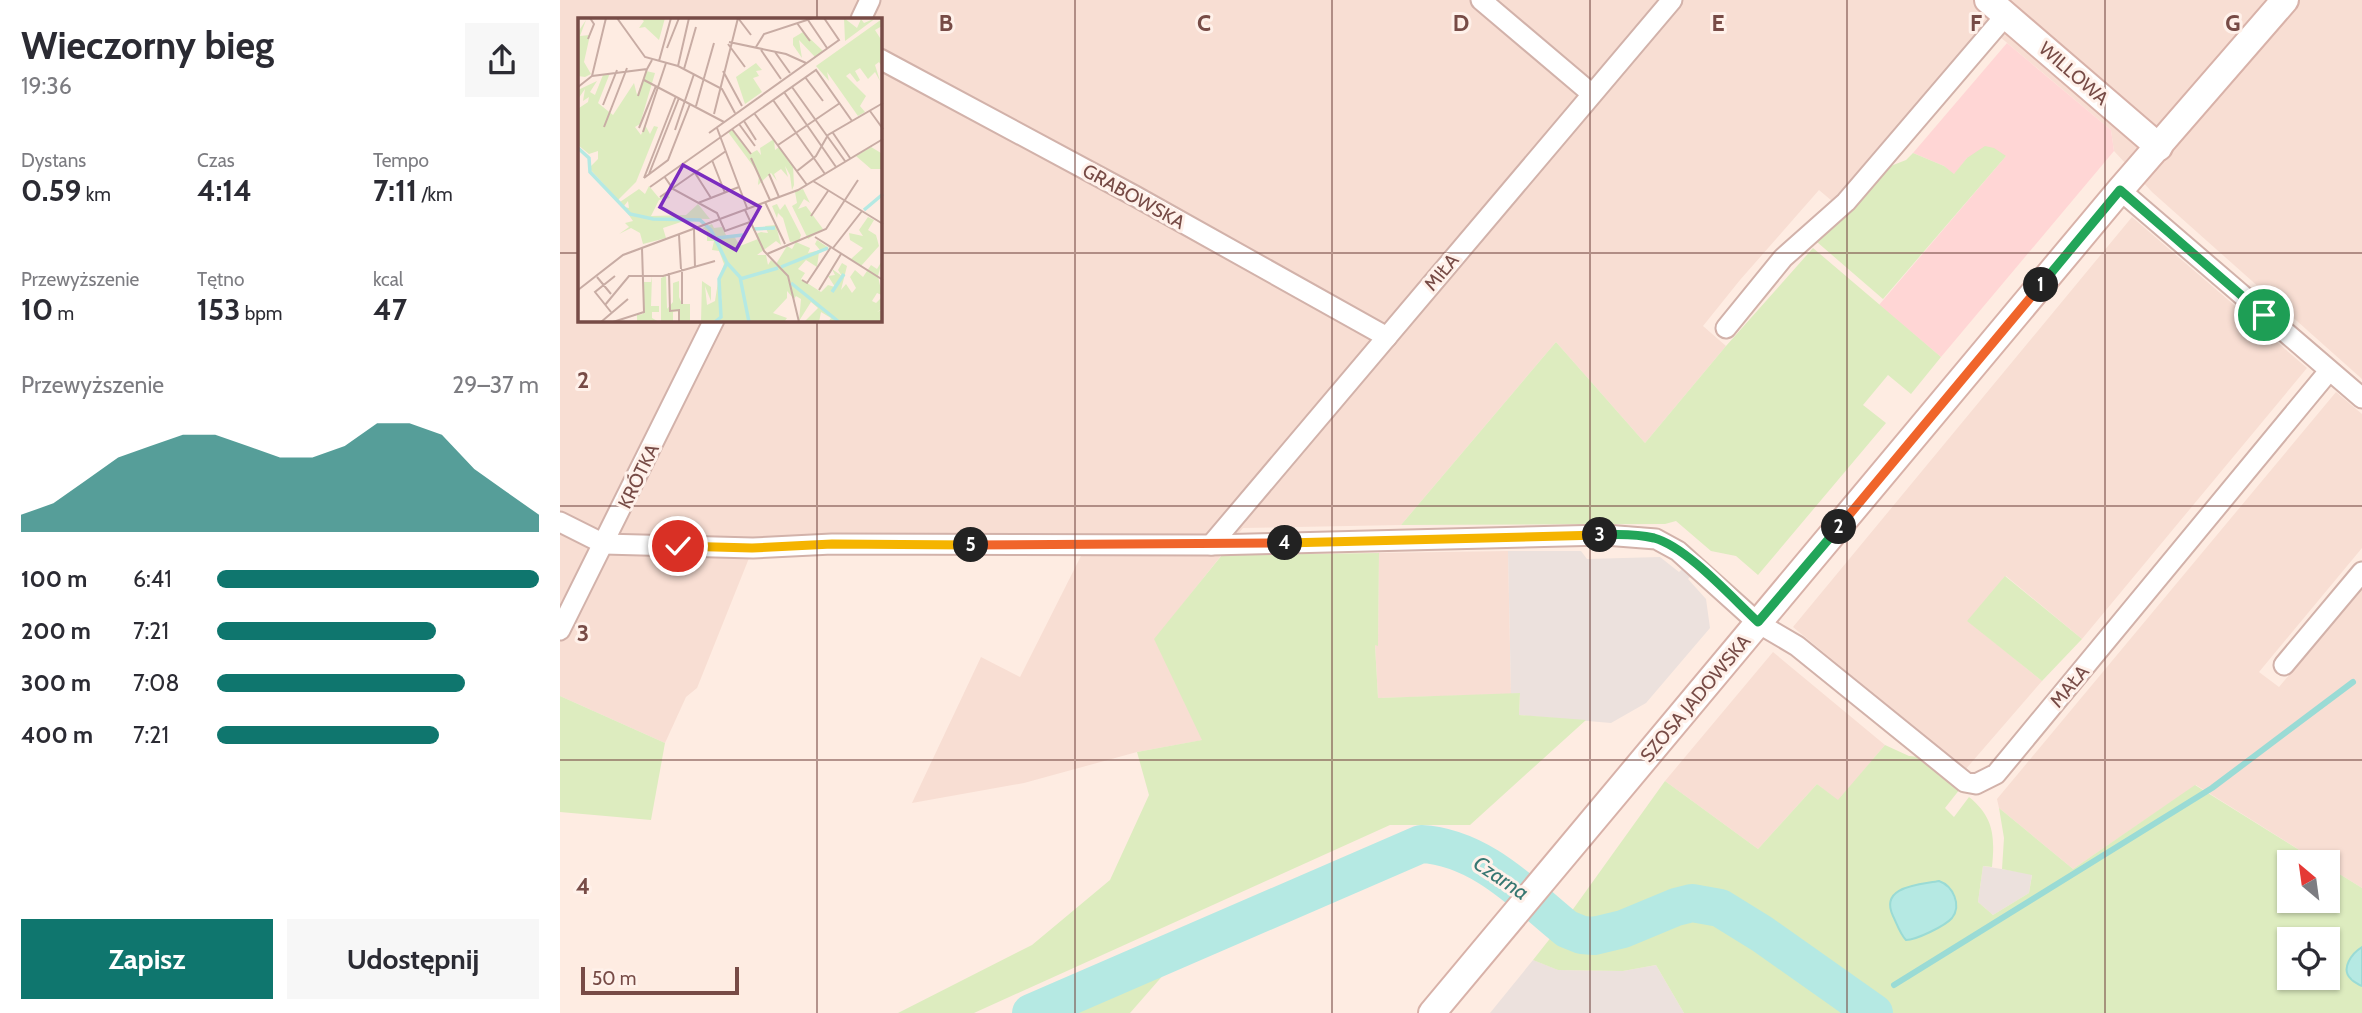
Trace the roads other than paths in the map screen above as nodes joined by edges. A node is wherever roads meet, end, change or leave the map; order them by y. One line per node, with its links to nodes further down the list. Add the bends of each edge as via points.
1 (870, 0): 6 (street)
2 (1481, 0): 8 (street)
3 (1672, 0): 8 (street, MIŁA)
4 (2285, 0): 9 (main road, SZOSA JADOWSKA)
5 (1997, 8): 9 (main road, WILLOWA); 12 (street, via 1846,202 1783,258)
6 (861, 18)
7 (882, 60): 13 (street, GRABOWSKA)
8 (1592, 94): 13 (street, MIŁA)
9 (2159, 147): 10 (main road, SZOSA JADOWSKA)
10 (2120, 190): 14 (street); 20 (main road, SZOSA JADOWSKA)
11 (713, 322): 17 (street, KRÓTKA)
12 (1726, 328)
13 (1387, 337): 18 (street, MIŁA)
14 (2329, 371): 15 (street); 20 (street, MAŁA, via 1996,774 1982,782 1965,782 1797,646)
15 (2362, 398)
16 (560, 522): 17 (street)
17 (604, 544): 18 (street, MAŁA, via 752,548); 21 (street, KRÓTKA)
18 (1211, 545): 20 (street, MAŁA, via 1645,536 1688,558)
19 (2362, 572): 22 (street)
20 (1758, 622): 23 (main road, SZOSA JADOWSKA)
21 (560, 630)
22 (2284, 665)
23 (1432, 1013)

